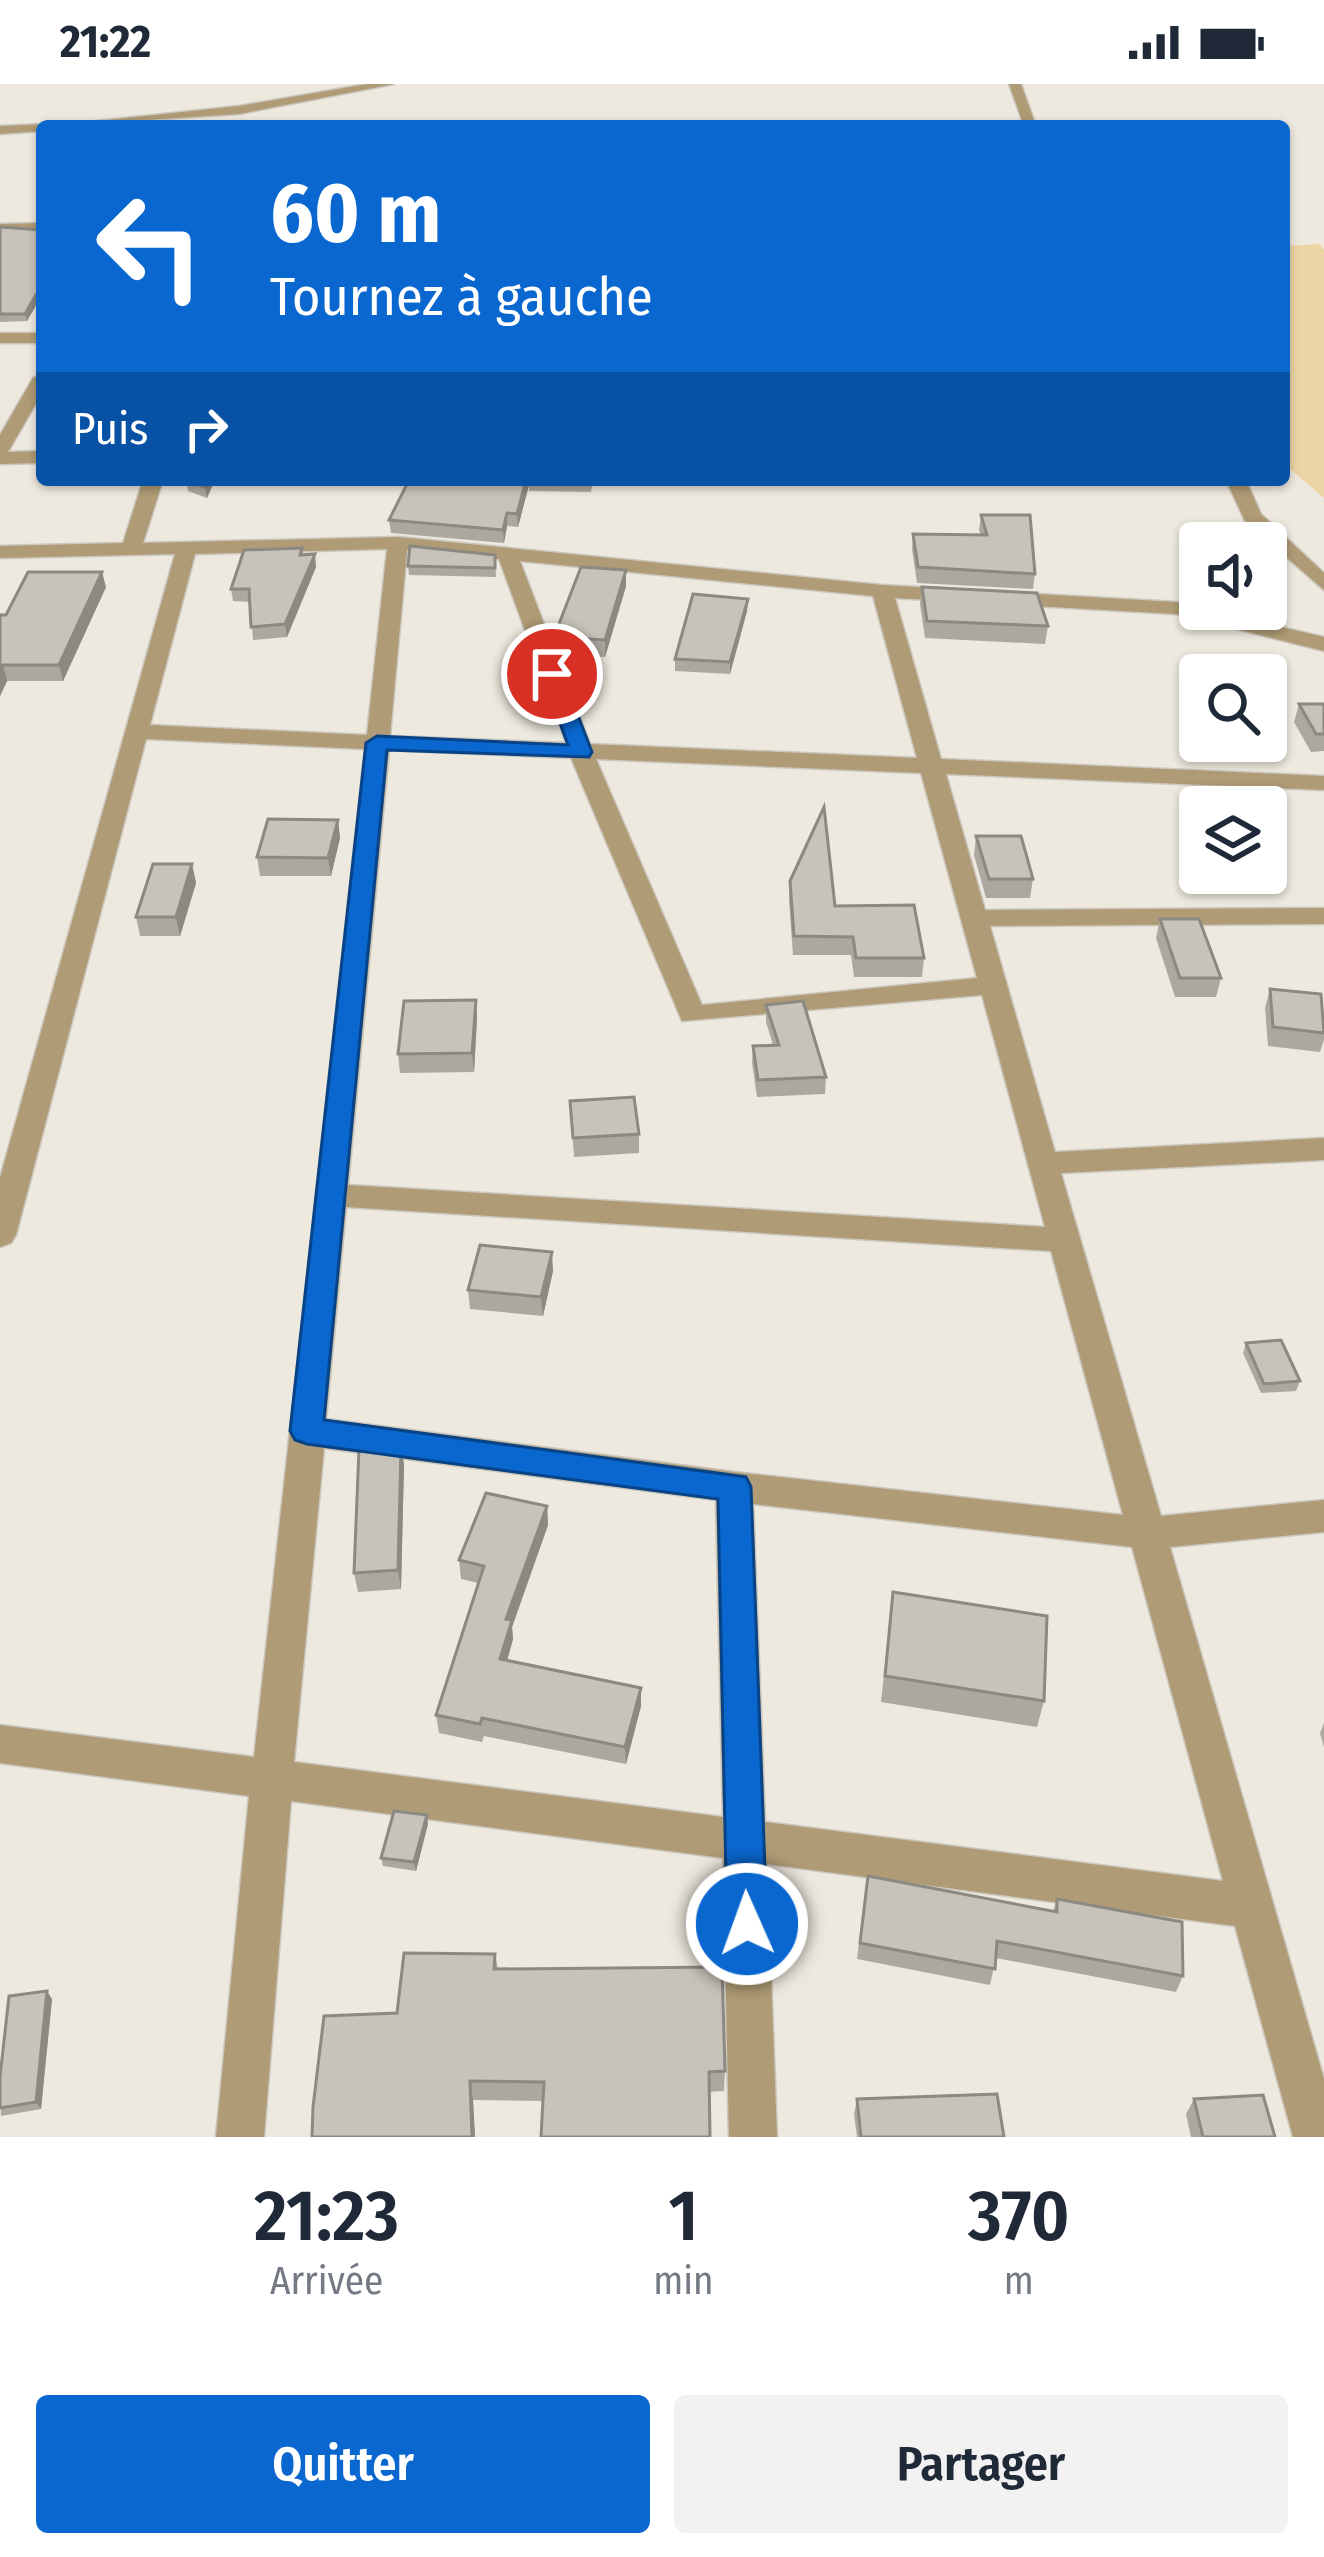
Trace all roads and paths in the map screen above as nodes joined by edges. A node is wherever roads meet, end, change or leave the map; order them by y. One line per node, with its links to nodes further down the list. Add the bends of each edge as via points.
1 (388, 84): 3 (street)
2 (1015, 84): 4 (street)
3 (125, 120)
4 (1028, 120)
5 (36, 127): 6 (street)
6 (0, 130)
7 (36, 227): 8 (street)
8 (0, 228)
9 (0, 338): 10 (street)
10 (36, 338)
11 (36, 389): 12 (street)
12 (0, 455): 13 (street)
13 (36, 457)
14 (151, 486): 18 (street)
15 (1239, 486): 21 (street, via 1252,517)
16 (398, 543): 17 (street); 20 (street); 25 (street)
17 (187, 546): 18 (street); 24 (street)
18 (131, 549): 19 (street)
19 (0, 552)
20 (508, 557): 22 (street); 26 (street)
21 (1324, 584)
22 (882, 591): 23 (street, via 1176,608); 27 (street)
23 (1324, 644)
24 (138, 732): 25 (street); 35 (street)
25 (377, 743): 26 (street); 34 (street)
26 (581, 752): 27 (street); 31 (street, via 692,1015)
27 (933, 769): 28 (street); 30 (street)
28 (1324, 783)
29 (1324, 916): 30 (street)
30 (974, 917): 31 (street)
31 (992, 985): 33 (street)
32 (1324, 1149): 33 (street)
33 (1043, 1162): 36 (street)
34 (330, 1196): 36 (street); 37 (street)
35 (0, 1235)
36 (1064, 1240): 40 (street)
37 (307, 1431): 38 (street); 42 (street)
38 (734, 1487): 40 (street); 43 (street)
39 (1324, 1516): 40 (street)
40 (1146, 1533): 44 (street)
41 (0, 1744): 42 (street)
42 (272, 1778): 43 (street); 45 (street)
43 (745, 1838): 44 (street); 46 (street)
44 (1252, 1906): 47 (street)
45 (240, 2137)
46 (753, 2137)
47 (1317, 2137)

